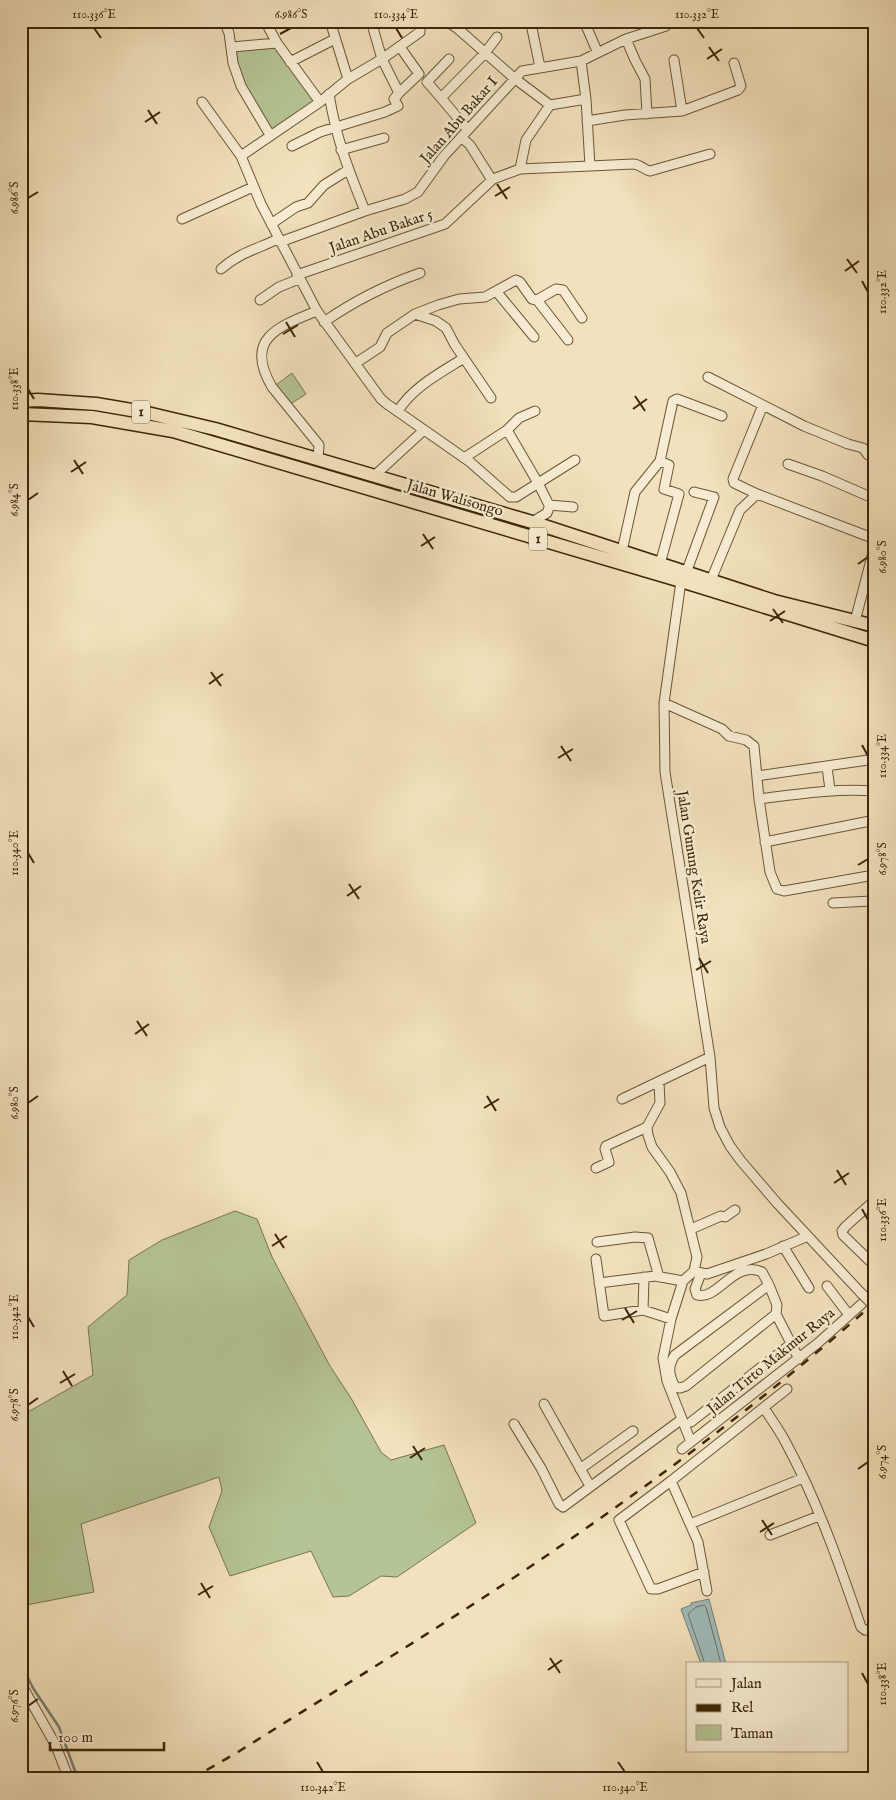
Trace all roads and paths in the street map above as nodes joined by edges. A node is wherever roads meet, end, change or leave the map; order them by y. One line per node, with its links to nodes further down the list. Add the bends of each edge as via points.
1 (224, 21): 16 (street)
2 (265, 21): 15 (street)
3 (330, 21): 13 (street)
4 (371, 21): 20 (street)
5 (420, 21): 17 (street, via 420,32)
6 (446, 21): 19 (street)
7 (584, 21): 18 (street)
8 (645, 21): 11 (street)
9 (670, 21): 11 (street, via 666,26)
10 (512, 22): 26 (street, via 531,24)
11 (650, 31): 14 (street)
12 (497, 37): 19 (street)
13 (335, 39): 24 (street); 28 (street)
14 (626, 39): 18 (street); 37 (street, via 645,79)
15 (277, 43): 16 (street); 24 (street)
16 (232, 47): 41 (street, via 233,63 241,86)
17 (400, 47): 20 (street); 29 (street, via 418,74)
18 (597, 51): 23 (street)
19 (485, 53): 27 (street); 31 (street)
20 (382, 59): 28 (street); 29 (street)
21 (448, 59): 31 (street, via 427,82)
22 (674, 60): 36 (street)
23 (581, 61): 26 (street, Jalan Abu Bakar I); 32 (street)
24 (290, 62): 34 (street)
25 (734, 63): 36 (street, via 740,89)
26 (540, 67): 27 (street, Jalan Abu Bakar I, via 522,71)
27 (514, 78): 35 (street); 40 (street, Jalan Abu Bakar I)
28 (348, 79): 30 (street)
29 (399, 93): 39 (street, via 394,99 397,107)
30 (329, 94): 34 (street); 39 (street)
31 (441, 98): 40 (street)
32 (586, 100): 35 (street); 38 (street)
33 (202, 102): 46 (street)
34 (320, 102): 41 (street)
35 (550, 105): 48 (street, via 526,140)
36 (682, 111): 37 (street)
37 (647, 114): 38 (street)
38 (588, 121): 47 (street)
39 (334, 126): 43 (street); 44 (street)
40 (465, 133): 50 (street); 52 (street, Jalan Abu Bakar I, via 418,192)
41 (270, 135): 46 (street)
42 (384, 138): 44 (street)
43 (292, 146)
44 (341, 150): 49 (street)
45 (710, 154): 47 (street, Jalan Abu Bakar 5, via 650,171 639,164)
46 (241, 156): 51 (street)
47 (590, 166): 48 (street, Jalan Abu Bakar 5)
48 (520, 169): 50 (street, Jalan Abu Bakar 5)
49 (348, 170): 52 (street); 54 (street, via 324,185 308,203)
50 (492, 180): 58 (street, Jalan Abu Bakar 5, via 445,224)
51 (254, 188): 53 (street); 54 (street)
52 (365, 211): 55 (street, Jalan Abu Bakar I)
53 (182, 219)
54 (271, 224): 55 (street)
55 (279, 240): 56 (street, Jalan Abu Bakar I, via 247,251); 58 (street)
56 (221, 269)
57 (420, 273): 65 (street, via 391,283)
58 (298, 277): 60 (street, Jalan Abu Bakar 5); 62 (street)
59 (496, 291): 61 (street, via 516,280 532,299); 63 (street, via 485,297 438,304); 66 (street)
60 (260, 300)
61 (537, 300): 64 (street, via 556,289 563,290); 67 (street)
62 (317, 311): 65 (street); 82 (street, via 272,334 264,343 261,359 272,387 319,445)
63 (415, 314): 68 (street, via 446,328); 69 (street, via 387,333 380,346)
64 (582, 318)
65 (324, 322): 69 (street)
66 (534, 337)
67 (568, 340)
68 (464, 358): 71 (street); 74 (street, via 418,389)
69 (356, 363): 74 (street, via 381,399)
70 (708, 377): 73 (street)
71 (491, 398)
72 (21, 401): 82 (highway, Jalan Walisongo / 1, via 96,404 143,412)
73 (762, 405): 81 (street, via 804,426 863,448); 89 (street, via 734,479 735,484)
74 (398, 411): 78 (street)
75 (535, 411): 79 (street, via 519,418)
76 (21, 414): 98 (highway, Jalan Walisongo / 1, via 92,416 173,431)
77 (722, 416): 84 (street, via 674,400)
78 (424, 430): 80 (street); 86 (street)
79 (507, 430): 80 (street); 87 (street)
80 (464, 458): 87 (street, via 510,497 516,497)
81 (875, 458)
82 (318, 459): 86 (highway, Jalan Walisongo / 1)
83 (575, 460): 87 (street)
84 (660, 461): 96 (street, via 635,492); 97 (street, via 669,465 664,489 679,494)
85 (788, 464): 90 (street)
86 (374, 476): 93 (highway, Jalan Walisongo / 1)
87 (538, 483): 91 (street)
88 (694, 492): 98 (street, Jalan Gunung Kelir Raya, via 714,497)
89 (757, 494): 94 (street); 99 (street, via 742,507)
90 (875, 499)
91 (550, 506): 92 (street); 93 (street, via 547,513)
92 (573, 507)
93 (532, 522): 96 (highway, Jalan Walisongo / 1)
94 (875, 539)
95 (875, 545): 100 (street)
96 (622, 551): 97 (highway, Jalan Walisongo / 1)
97 (660, 564): 98 (highway, Jalan Walisongo / 1)
98 (683, 577): 99 (highway, Jalan Walisongo / 1); 102 (highway, Jalan Walisongo / 1); 103 (street, Jalan Gunung Kelir Raya)
99 (712, 580): 100 (highway, Jalan Walisongo / 1, via 774,601)
100 (855, 621): 101 (highway, Jalan Walisongo / 1)
101 (875, 626)
102 (875, 641)
103 (664, 703): 106 (street, via 722,729 730,736 750,742 754,749); 116 (street, Jalan Gunung Kelir Raya, via 670,806)
104 (875, 759): 105 (street)
105 (827, 767): 106 (street); 107 (street)
106 (757, 776): 109 (street)
107 (830, 790): 108 (street); 109 (street)
108 (875, 791)
109 (759, 799): 111 (street)
110 (875, 820): 111 (street)
111 (765, 842): 112 (street, via 770,872 779,891)
112 (875, 875): 113 (street)
113 (875, 881)
114 (875, 898): 115 (street, via 871,901)
115 (833, 903)
116 (710, 1057): 117 (street); 124 (street, Jalan Gunung Kelir Raya, via 714,1108 730,1146)
117 (659, 1082): 118 (street); 119 (street, via 660,1103)
118 (622, 1099)
119 (647, 1127): 120 (street, via 606,1146 609,1162); 123 (street, via 652,1147 681,1193)
120 (596, 1168)
121 (875, 1200): 128 (street, via 842,1231)
122 (734, 1210): 123 (street, via 725,1217)
123 (691, 1230): 129 (street)
124 (808, 1236): 126 (street); 138 (street, Jalan Gunung Kelir Raya, bridge)
125 (597, 1242): 131 (street, via 648,1238)
126 (783, 1246): 129 (street, via 713,1272); 136 (street)
127 (596, 1259): 133 (street)
128 (875, 1266)
129 (698, 1272): 132 (street); 134 (street, via 697,1295 709,1294 742,1271 762,1272)
130 (644, 1277): 131 (street); 133 (street); 139 (street)
131 (659, 1277): 132 (street)
132 (683, 1281): 142 (street)
133 (599, 1283): 139 (street, via 606,1316)
134 (769, 1285): 140 (street, via 778,1305); 140 (street, via 675,1355 669,1371 675,1387 686,1386)
135 (827, 1286): 141 (street)
136 (809, 1288)
137 (875, 1292): 141 (street, Jalan Tirto Makmur Raya)
138 (875, 1307)
139 (643, 1310): 142 (street)
140 (776, 1314): 143 (street)
141 (849, 1315): 144 (street, Jalan Tirto Makmur Raya)
142 (672, 1319): 148 (street, via 663,1367)
143 (791, 1344): 144 (street); 148 (street)
144 (799, 1359): 151 (street, Jalan Tirto Makmur Raya)
145 (786, 1390): 147 (street)
146 (544, 1404): 153 (street)
147 (764, 1408): 154 (street); 155 (street)
148 (686, 1421): 151 (street); 156 (street)
149 (514, 1424): 156 (street, via 560,1506 566,1506)
150 (633, 1431): 153 (street)
151 (691, 1442): 152 (street, Jalan Tirto Makmur Raya)
152 (682, 1449)
153 (580, 1469): 156 (street)
154 (803, 1478): 157 (street); 158 (street)
155 (671, 1481): 158 (street); 160 (street, via 619,1520 651,1589)
156 (590, 1486)
157 (819, 1516): 159 (street); 162 (street, via 861,1627)
158 (690, 1524): 160 (street, via 698,1542)
159 (770, 1535)
160 (704, 1572): 161 (street)
161 (707, 1590)
162 (875, 1631)
163 (21, 1684): 164 (street, via 55,1744)
164 (69, 1779)

